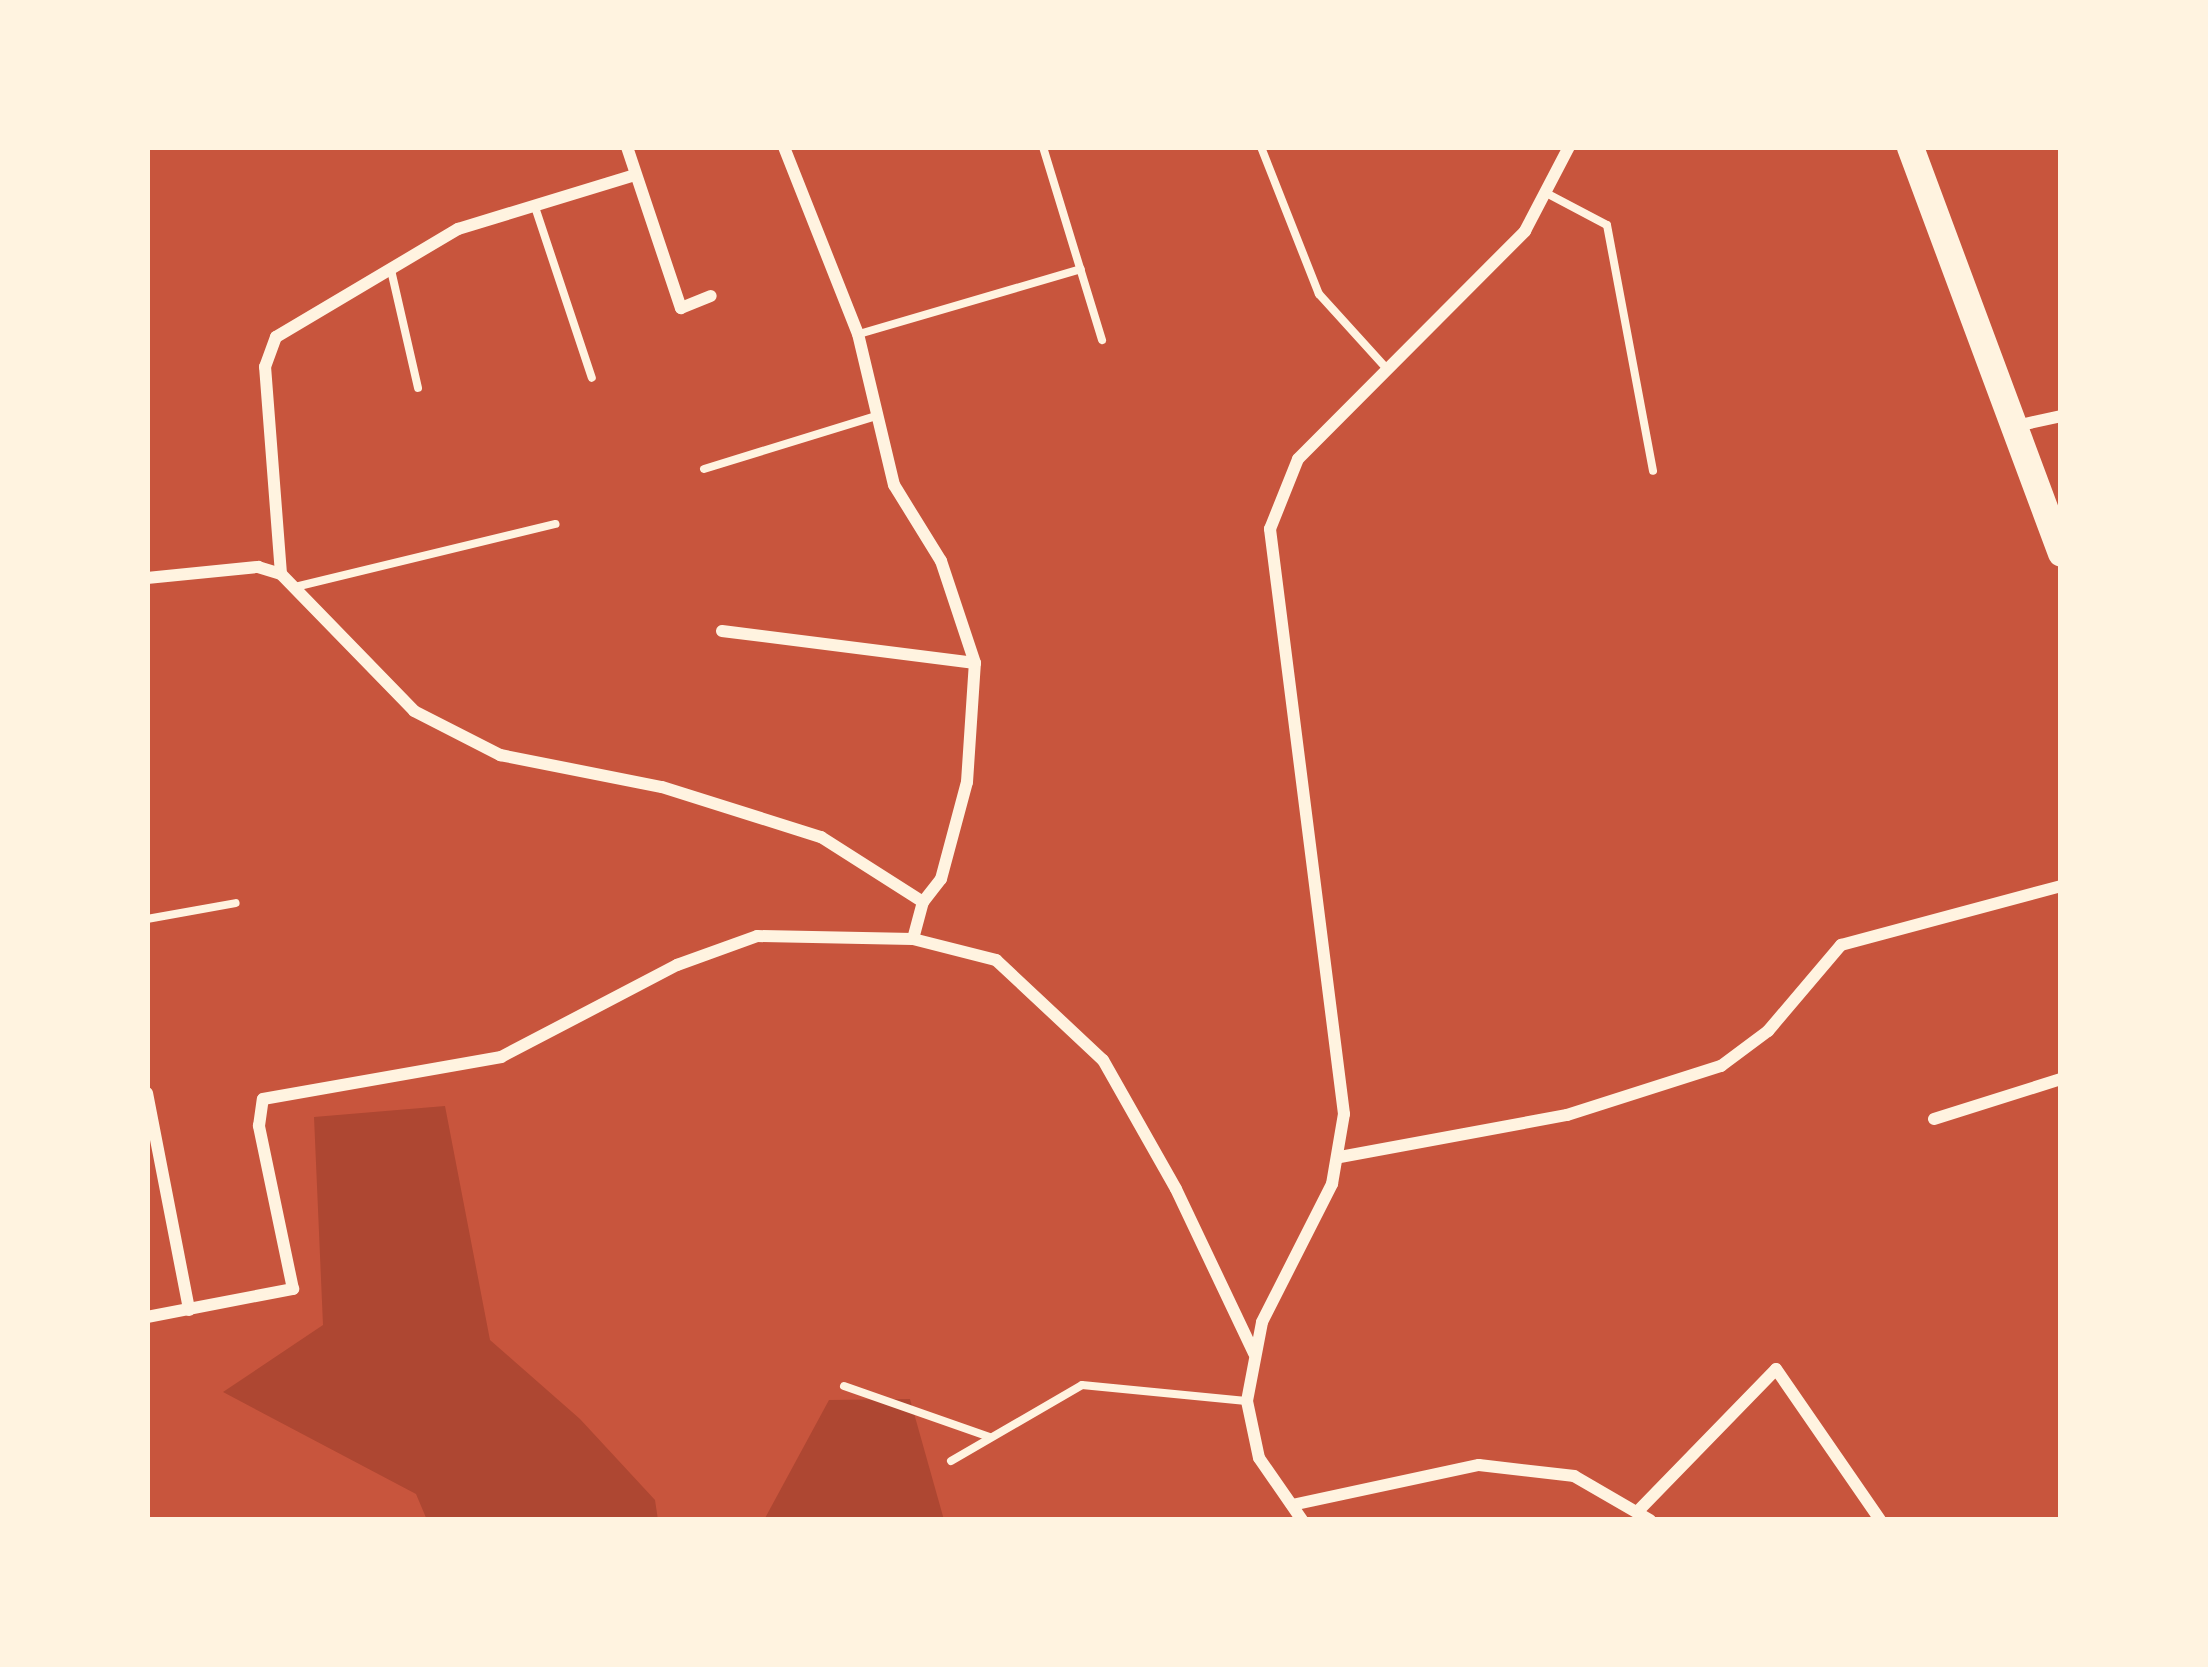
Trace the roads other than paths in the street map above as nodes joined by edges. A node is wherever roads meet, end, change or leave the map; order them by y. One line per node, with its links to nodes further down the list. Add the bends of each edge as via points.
1 (627, 147): 7 (street)
2 (784, 147): 13 (street)
3 (1043, 147): 10 (lane)
4 (1262, 147): 15 (lane, via 1319,293)
5 (1569, 147): 8 (street)
6 (1910, 147): 20 (highway)
7 (635, 175): 9 (street); 12 (street, via 681,308)
8 (1550, 194): 15 (street); 22 (lane, via 1606,225)
9 (535, 206): 11 (street, via 458,229); 16 (lane)
10 (1081, 268): 13 (lane); 14 (lane)
11 (391, 270): 17 (lane); 25 (street, via 265,350)
12 (710, 296)
13 (858, 334): 18 (street)
14 (1102, 340)
15 (1389, 371): 38 (street, via 1298,459 1270,529 1343,1114)
16 (592, 378)
17 (418, 388)
18 (879, 415): 21 (lane); 29 (street, via 894,485 940,561)
19 (2061, 416): 20 (street)
20 (2016, 426): 24 (highway)
21 (704, 469)
22 (1653, 471)
23 (555, 524): 27 (lane)
24 (2061, 553)
25 (281, 574): 26 (street, via 258,567); 27 (street)
26 (147, 578)
27 (293, 587): 31 (street, via 414,712 500,754 662,788 820,837)
28 (722, 631): 29 (street)
29 (974, 663): 31 (street, via 967,782 940,879)
30 (2061, 886): 38 (street, via 1841,945 1768,1030 1721,1066 1567,1115)
31 (923, 902): 34 (street)
32 (236, 903): 33 (lane)
33 (147, 920)
34 (913, 939): 39 (street, via 757,936 676,965 502,1057 263,1099 259,1126 293,1289); 41 (street, via 996,960 1102,1060 1176,1189)
35 (2061, 1079): 37 (street)
36 (147, 1093): 39 (street)
37 (1934, 1119)
38 (1340, 1157): 41 (street, via 1262,1322)
39 (189, 1310): 40 (street)
40 (147, 1317)
41 (1255, 1355): 43 (street)
42 (844, 1386): 44 (lane)
43 (1247, 1401): 44 (lane, via 1082,1385); 46 (street, via 1259,1458)
44 (992, 1438): 45 (lane)
45 (951, 1461)
46 (1292, 1505): 47 (street, via 1479,1466 1574,1476); 48 (street)
47 (1645, 1515): 49 (street, via 1775,1370)
48 (1302, 1520)
49 (1880, 1520)

